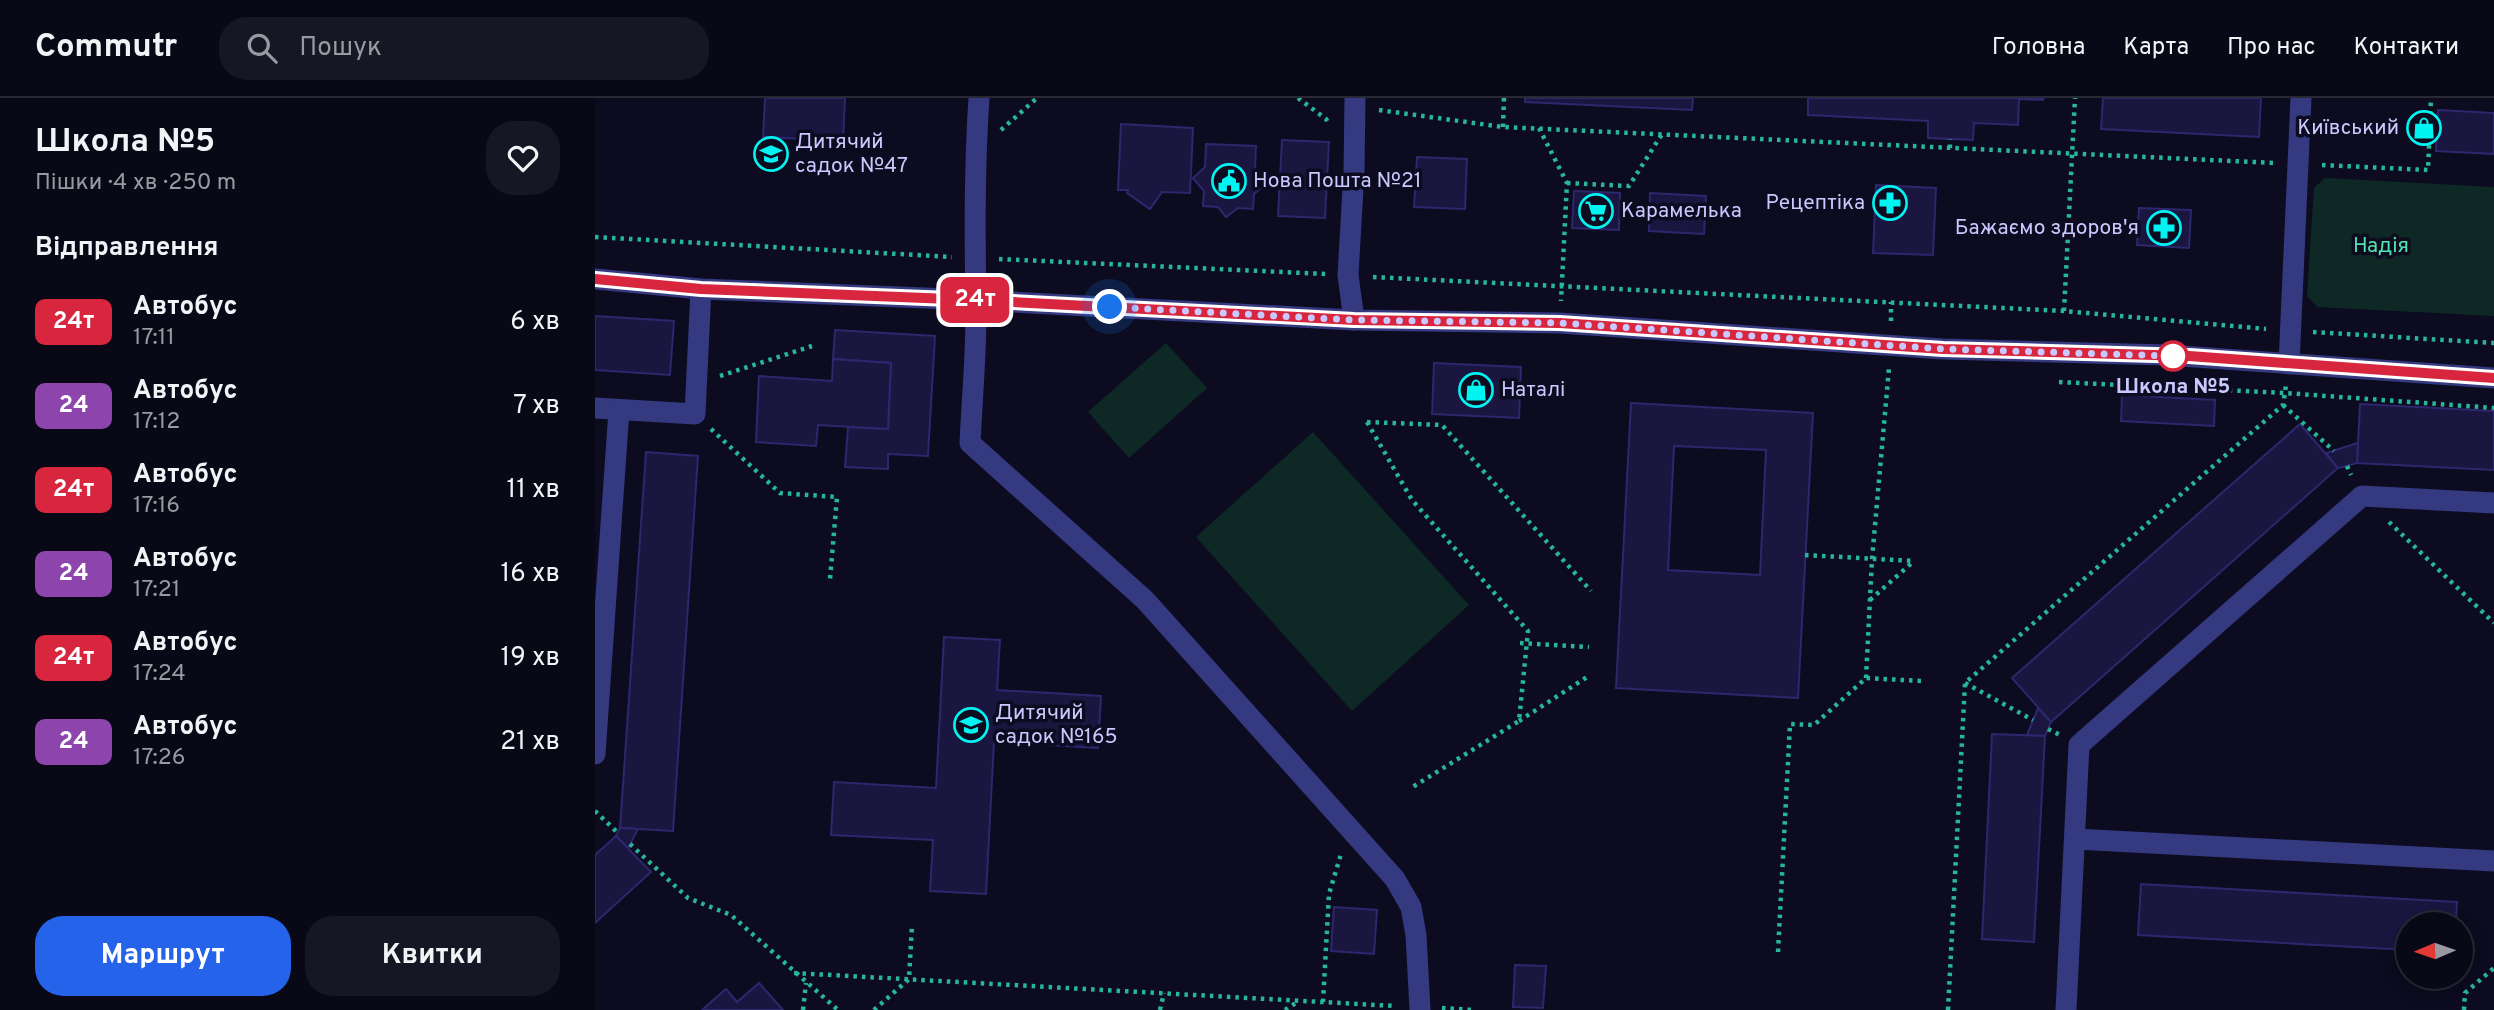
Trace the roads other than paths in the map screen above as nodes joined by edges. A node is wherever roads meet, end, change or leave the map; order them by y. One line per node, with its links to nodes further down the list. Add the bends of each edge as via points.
1 (979, 98): 6 (street)
2 (2301, 98): 8 (street)
3 (1355, 103): 7 (street, via 1347,275)
4 (595, 279): 5 (street)
5 (701, 289): 6 (street); 11 (street, via 695,414)
6 (975, 300): 7 (street); 16 (street, via 970,443 1145,600 1395,879 1411,907)
7 (1354, 320): 8 (street, via 1560,323 1943,349 2189,356)
8 (2289, 364): 9 (street)
9 (2494, 378)
10 (595, 408): 11 (street)
11 (619, 410): 13 (street)
12 (2494, 503): 14 (street, via 2362,496 2079,745)
13 (595, 754)
14 (2074, 839): 15 (street); 17 (street)
15 (2494, 861)
16 (1420, 1009)
17 (2066, 1010)

